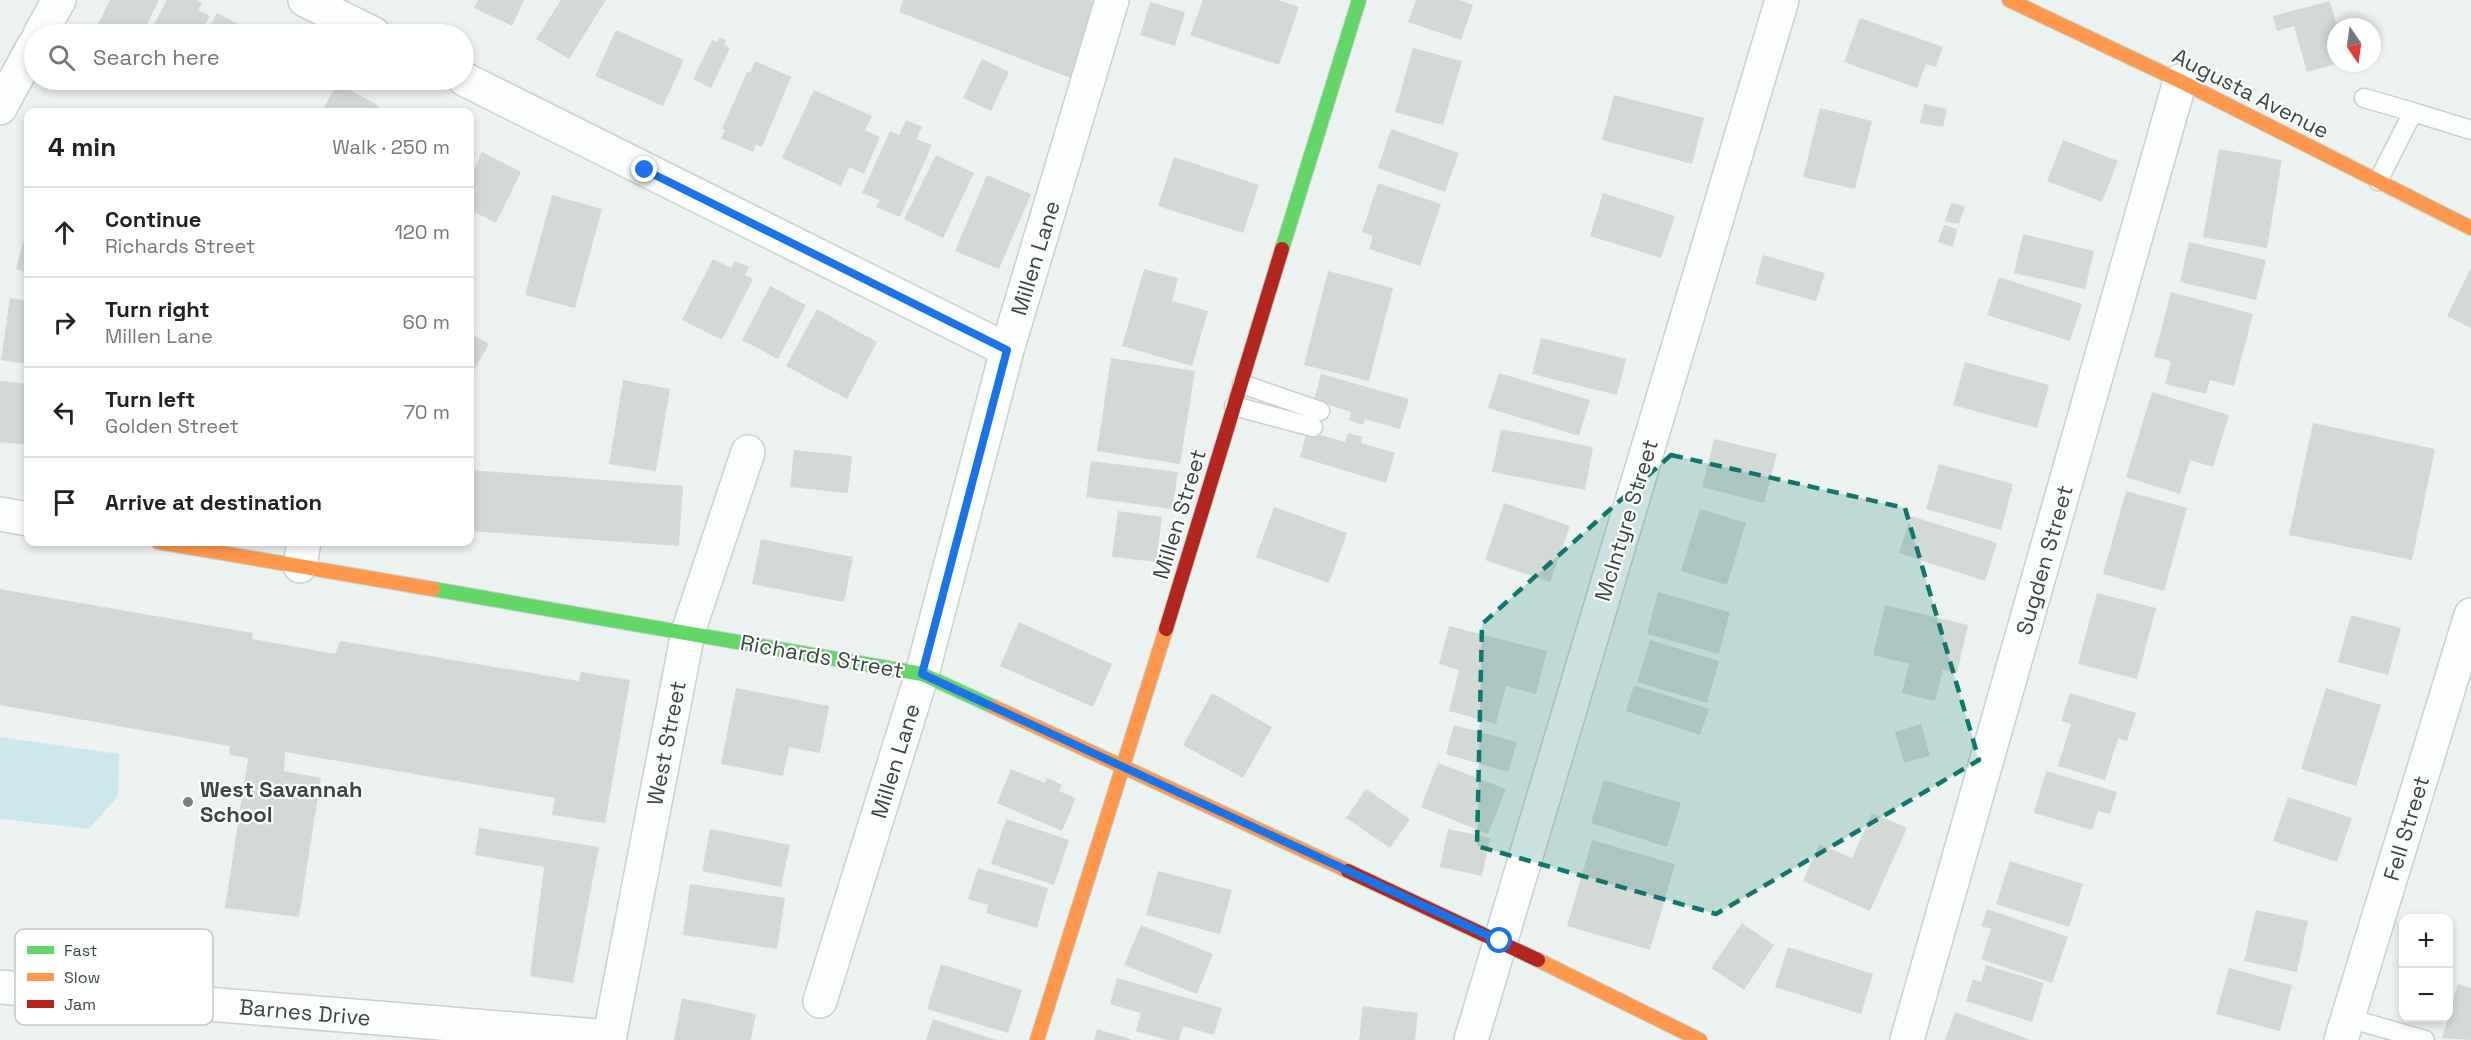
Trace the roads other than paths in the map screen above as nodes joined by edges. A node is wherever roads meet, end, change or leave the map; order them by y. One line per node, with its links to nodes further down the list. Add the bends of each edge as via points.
1 (59, 0): 7 (street)
2 (305, 0): 8 (street)
3 (1112, 0): 18 (street, Millen Lane)
4 (1359, 0): 19 (street, Millen Street)
5 (1782, 0): 30 (street, McIntyre Street)
6 (2009, 0): 10 (street, Augusta Avenue)
7 (46, 24)
8 (354, 24)
9 (24, 64): 13 (street)
10 (2180, 81): 16 (street, Augusta Avenue); 40 (street, Sugden Street)
11 (474, 84): 18 (street)
12 (2364, 98): 14 (lane)
13 (0, 108)
14 (2413, 112): 15 (lane); 16 (lane)
15 (2471, 130)
16 (2378, 181): 17 (street, Augusta Avenue)
17 (2471, 228)
18 (1007, 350): 28 (street, Millen Lane)
19 (1242, 384): 20 (street, Millen Street); 20 (lane, via 1316,419)
20 (1234, 406): 29 (street, Millen Street)
21 (747, 452): 27 (street, West Street)
22 (0, 514): 23 (street)
23 (24, 518)
24 (206, 546): 25 (street, Richards Street)
25 (302, 554): 27 (street, Richards Street)
26 (2471, 615): 35 (street, Fell Street)
27 (688, 632): 28 (street, Richards Street); 36 (street, West Street)
28 (922, 674): 29 (street, Richards Street); 33 (street, Millen Lane)
29 (1123, 769): 30 (street, Richards Street); 37 (street, Millen Street)
30 (1500, 941): 38 (street, McIntyre Street); 39 (street, Richards Street)
31 (0, 987): 32 (street, Barnes Drive)
32 (15, 988)
33 (820, 1001)
34 (213, 1005): 36 (street, Barnes Drive)
35 (2344, 1029): 41 (lane)
36 (609, 1038)
37 (1037, 1040)
38 (1471, 1040)
39 (1700, 1040)
40 (1907, 1040)
41 (2425, 1040)

